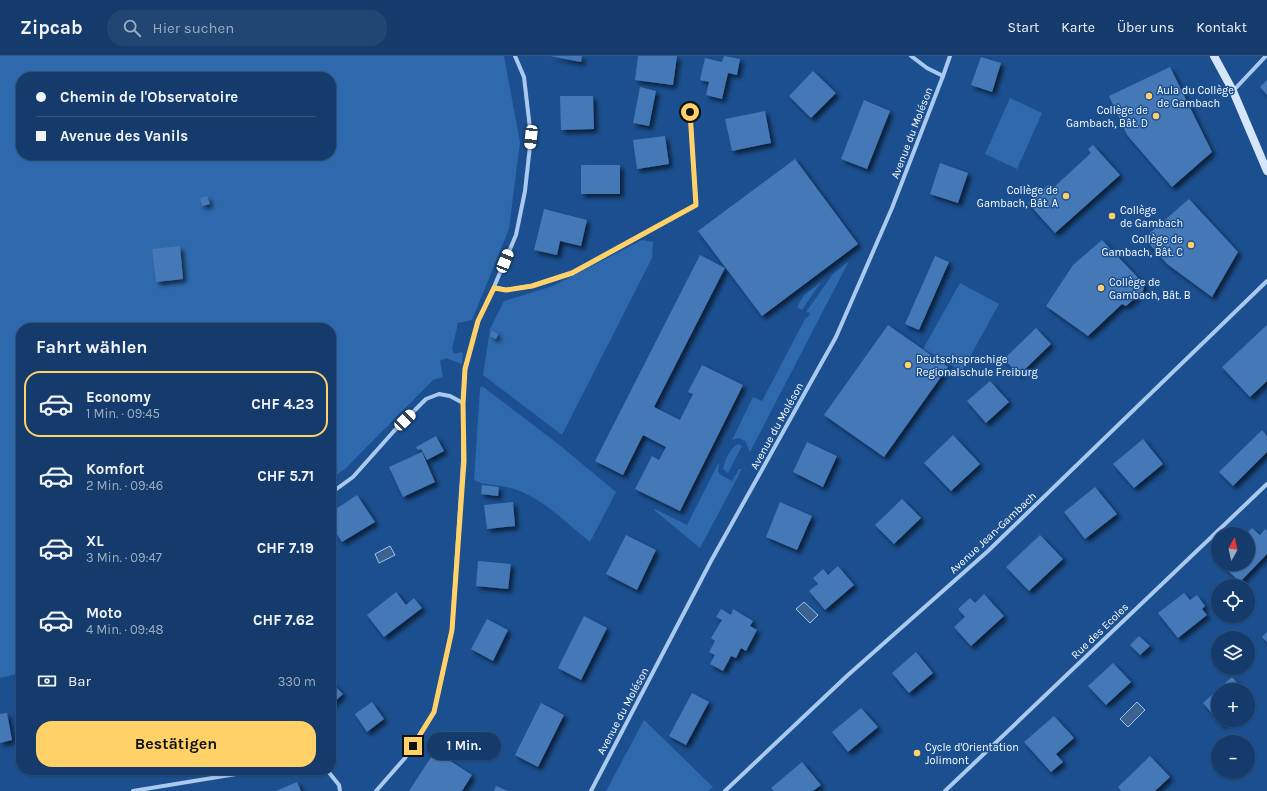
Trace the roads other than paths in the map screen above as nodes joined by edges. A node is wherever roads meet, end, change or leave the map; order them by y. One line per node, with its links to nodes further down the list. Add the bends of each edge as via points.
1 (515, 56): 11 (street, via 524,77 531,137 525,191 516,235)
2 (911, 56): 6 (street)
3 (950, 56): 6 (street, Avenue du Moléson)
4 (1214, 56): 7 (main road)
5 (1266, 56): 7 (street)
6 (944, 76): 20 (street, Avenue du Moléson, via 892,208 836,337 711,560)
7 (1233, 92): 9 (main road)
8 (690, 112): 11 (street, via 696,205 572,273 532,286 506,290)
9 (1267, 171)
10 (1267, 281): 21 (street, Avenue Jean-Gambach, via 988,551 848,676)
11 (494, 288): 12 (street, via 478,321 467,359)
12 (463, 403): 14 (street, via 439,394 426,399 353,477); 19 (street, via 464,461 452,630 434,712 405,758)
13 (1267, 484): 22 (street, Rue des Ecoles)
14 (336, 489)
15 (230, 775): 17 (street)
16 (331, 775): 18 (street, via 339,785)
17 (133, 791)
18 (340, 791)
19 (376, 791)
20 (591, 791)
21 (725, 791)
22 (945, 791)

